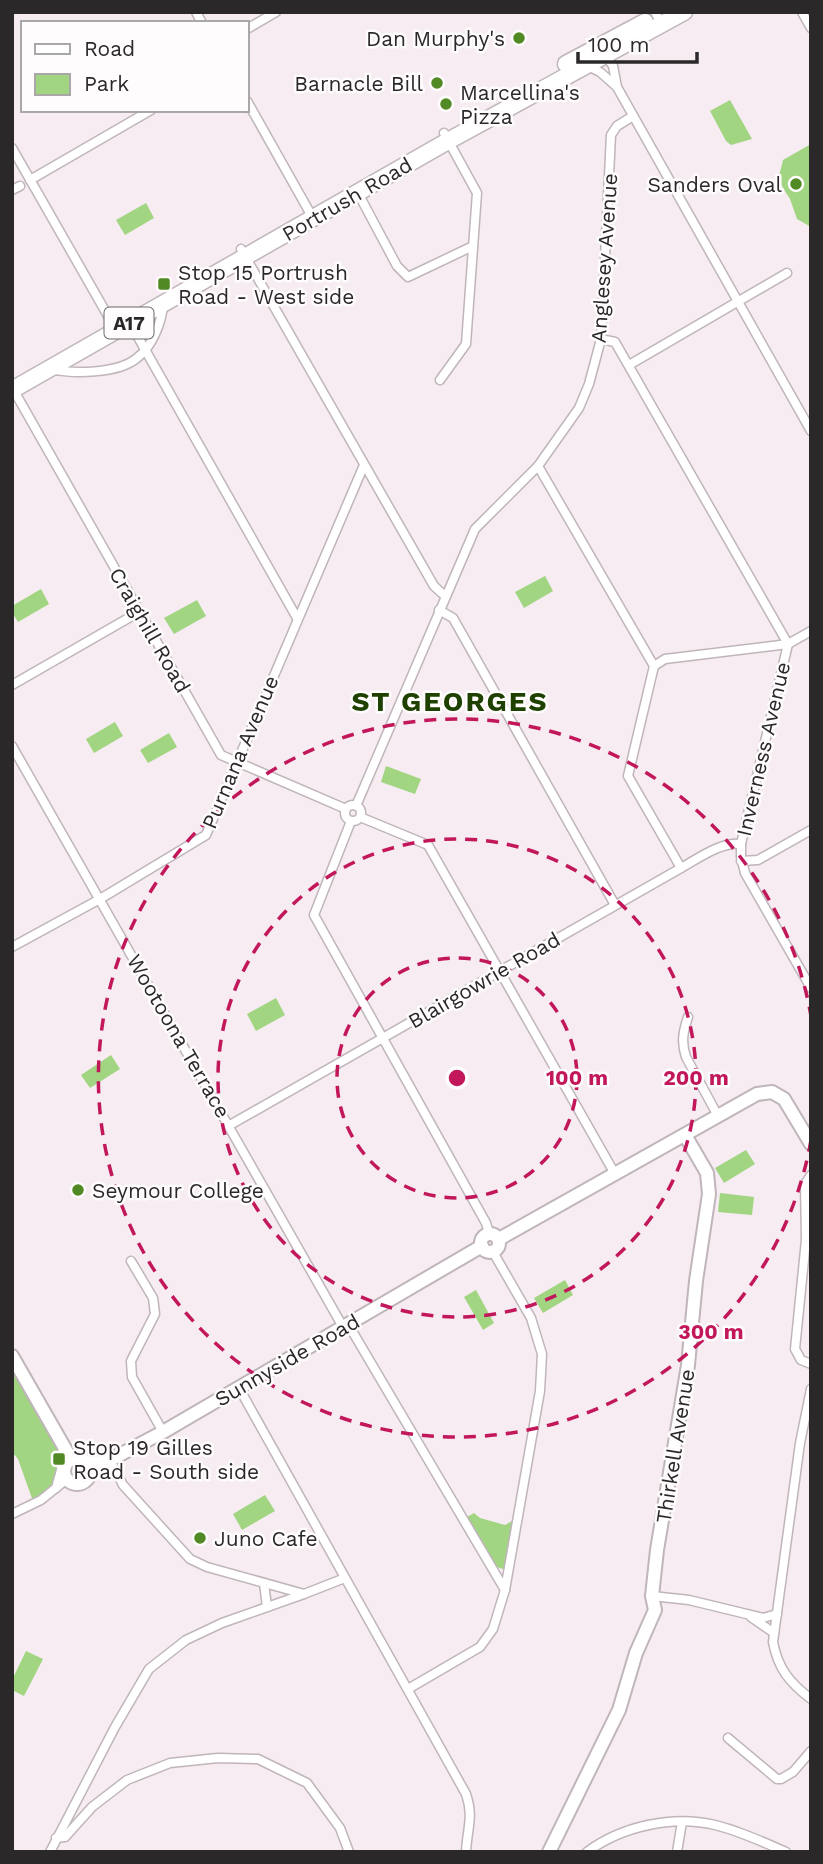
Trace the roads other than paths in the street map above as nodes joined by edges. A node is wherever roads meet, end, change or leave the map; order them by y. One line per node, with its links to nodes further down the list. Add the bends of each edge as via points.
1 (276, 12): 5 (street)
2 (684, 12): 4 (highway, Portrush Road / A17)
3 (802, 12): 6 (street)
4 (659, 16): 7 (highway, Portrush Road / A17)
5 (248, 28)
6 (811, 28)
7 (601, 51): 8 (highway, Portrush Road / A17); 9 (street, via 613,66); 13 (highway, Portrush Road / A17)
8 (586, 65): 9 (street); 13 (highway, Portrush Road / A17)
9 (617, 87): 12 (street)
10 (248, 103): 17 (street)
11 (148, 112): 15 (street)
12 (633, 116): 21 (street); 25 (street, Anglesey Avenue, via 611,135)
13 (446, 137): 16 (highway, Portrush Road / A17); 17 (highway, Portrush Road / A17); 18 (street, via 477,193)
14 (12, 148): 15 (street)
15 (30, 180): 23 (street)
16 (358, 193): 17 (highway, Portrush Road / A17); 18 (street, via 397,267 408,277)
17 (311, 215): 19 (highway, Portrush Road / A17)
18 (473, 246): 29 (street, via 466,344)
19 (243, 253): 22 (highway, Portrush Road / A17); 23 (highway, Portrush Road / A17); 32 (street)
20 (787, 273): 21 (street)
21 (737, 301): 27 (street); 31 (street)
22 (163, 304): 24 (highway, Portrush Road / A17); 26 (street)
23 (112, 323): 30 (highway, Portrush Road / A17)
24 (130, 323): 26 (street); 28 (highway, Portrush Road / A17)
25 (601, 339): 27 (street, Inverness Avenue, via 615,342); 33 (street, Anglesey Avenue, via 579,408)
26 (145, 349): 28 (street, via 133,361 115,367 72,373); 37 (street)
27 (629, 365): 39 (street, Inverness Avenue)
28 (50, 369): 30 (highway, Portrush Road / A17)
29 (440, 380)
30 (13, 387): 36 (street, Craighill Road)
31 (811, 431)
32 (364, 465): 34 (street, via 434,586); 37 (street, Purnana Avenue)
33 (538, 466): 34 (street, Anglesey Avenue, via 475,529); 40 (street)
34 (445, 596): 35 (street, Anglesey Avenue)
35 (439, 610): 44 (street, Anglesey Avenue); 53 (street, via 453,618)
36 (139, 612): 41 (street); 43 (street, Craighill Road, via 221,755)
37 (297, 618): 43 (street, Purnana Avenue)
38 (811, 631): 39 (street)
39 (788, 644): 40 (street, via 665,659); 49 (street, Inverness Avenue)
40 (654, 666): 51 (street, via 628,775)
41 (12, 685)
42 (12, 746): 52 (street, Wootoona Terrace)
43 (236, 762): 45 (street, Craighill Road); 52 (street, Purnana Avenue, via 206,835)
44 (356, 806): 45 (street); 46 (street)
45 (346, 809): 47 (street, via 345,816)
46 (360, 817): 47 (street); 55 (street, via 428,845)
47 (351, 821): 58 (street, via 314,915)
48 (811, 830): 50 (street, via 758,860)
49 (741, 844): 50 (street, Inverness Avenue); 51 (street, Blairgowrie Road, via 722,846)
50 (741, 861): 56 (street, Inverness Avenue)
51 (681, 868): 53 (street, Blairgowrie Road)
52 (100, 899): 54 (street, Purnana Avenue); 60 (street, Wootoona Terrace)
53 (615, 905): 55 (street, Blairgowrie Road)
54 (12, 947)
55 (499, 971): 58 (street, Blairgowrie Road); 63 (street)
56 (809, 982)
57 (688, 1017): 59 (street, via 683,1032 686,1057)
58 (383, 1038): 60 (street, Blairgowrie Road); 65 (street)
59 (718, 1116): 61 (street); 62 (street, via 757,1094 772,1092 784,1099)
60 (230, 1125): 68 (street, Wootoona Terrace)
61 (685, 1135): 63 (street); 86 (street, Thirkell Avenue, via 708,1173 709,1194)
62 (811, 1144)
63 (615, 1174): 65 (street)
64 (811, 1175): 70 (street, via 805,1184 806,1240 795,1349 801,1360)
65 (494, 1236): 66 (street, via 497,1248)
66 (487, 1249): 68 (street, Sunnyside Road); 84 (street, via 531,1318 542,1354 540,1391)
67 (131, 1261): 74 (street, via 153,1298 155,1314 131,1361 132,1377)
68 (345, 1326): 72 (street, Sunnyside Road); 84 (street, Wootoona Terrace)
69 (12, 1356): 71 (street)
70 (811, 1364)
71 (17, 1375): 75 (street)
72 (239, 1388): 74 (street, Sunnyside Road); 82 (street)
73 (811, 1389): 89 (street)
74 (163, 1432): 77 (street, Sunnyside Road)
75 (63, 1444): 76 (street); 80 (street)
76 (71, 1459): 78 (street); 79 (street, via 64,1468)
77 (110, 1460): 78 (street, Sunnyside Road); 83 (street, via 123,1485 190,1559)
78 (88, 1464): 79 (street, via 90,1472 84,1482)
79 (67, 1479): 80 (street)
80 (55, 1491): 81 (street)
81 (12, 1514)
82 (345, 1578): 85 (street); 91 (street)
83 (264, 1583): 85 (street); 87 (street)
84 (505, 1590): 91 (street, via 493,1629 480,1647)
85 (304, 1594): 87 (street)
86 (652, 1595): 88 (street); 100 (street, Thirkell Avenue, via 619,1710)
87 (267, 1607): 96 (street, via 186,1640 149,1669)
88 (746, 1614): 89 (street, via 763,1618); 90 (street)
89 (777, 1614): 90 (street)
90 (774, 1633): 92 (street, via 775,1655 784,1674)
91 (408, 1689): 99 (street, via 466,1794 471,1820)
92 (811, 1699)
93 (728, 1738): 94 (street, via 777,1779 789,1776)
94 (811, 1751)
95 (682, 1822): 101 (street, via 624,1831); 102 (street); 103 (street, via 716,1825)
96 (56, 1838): 97 (street); 98 (street, via 65,1837 92,1807 127,1780 159,1767 218,1758 258,1759 307,1783 340,1828)
97 (50, 1852)
98 (349, 1852)
99 (466, 1852)
100 (549, 1852)
101 (587, 1852)
102 (677, 1852)
103 (786, 1852)

